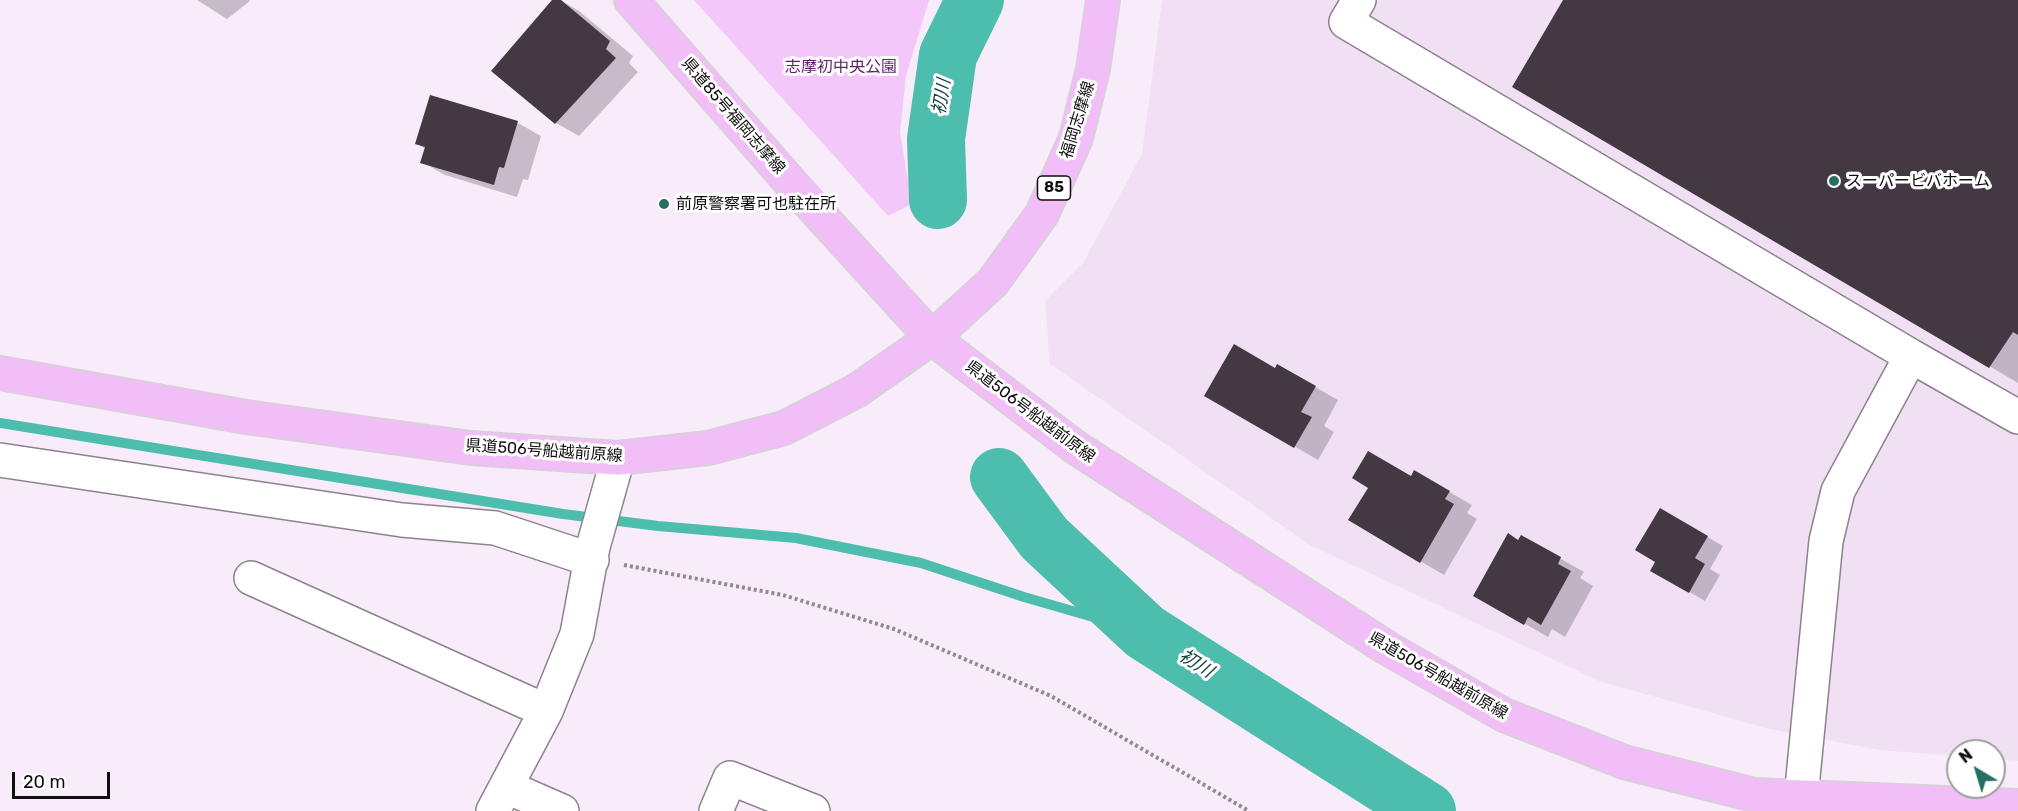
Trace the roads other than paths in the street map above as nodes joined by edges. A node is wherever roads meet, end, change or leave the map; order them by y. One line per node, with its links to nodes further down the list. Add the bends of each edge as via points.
1 (632, 0): 4 (main road, 県道85号福岡志摩線, via 789,182)
2 (1103, 0): 4 (main road, 福岡志摩線 / 85, via 1093,69 1076,138 1042,214 993,282)
3 (1359, 0): 5 (street, via 1346,22)
4 (932, 338): 8 (main road, 県道506号船越前原線, via 856,391 784,428 708,448); 13 (main road, 県道506号船越前原線, via 1075,447 1387,648 1504,715 1624,762 1754,795)
5 (1911, 356): 7 (street); 13 (street, via 1838,491 1826,541)
6 (0, 373): 8 (main road, 県道506号船越前原線, via 282,422 471,448)
7 (2018, 417)
8 (618, 458): 10 (street)
9 (0, 460): 10 (street, via 402,520 495,528)
10 (592, 553): 12 (street, via 577,634)
11 (251, 578): 12 (street)
12 (546, 711): 14 (street)
13 (1800, 798): 15 (main road, 県道506号船越前原線)
14 (500, 799): 16 (street)
15 (2018, 806)
16 (562, 811)
17 (716, 811): 18 (street, via 730,778)
18 (813, 811)

